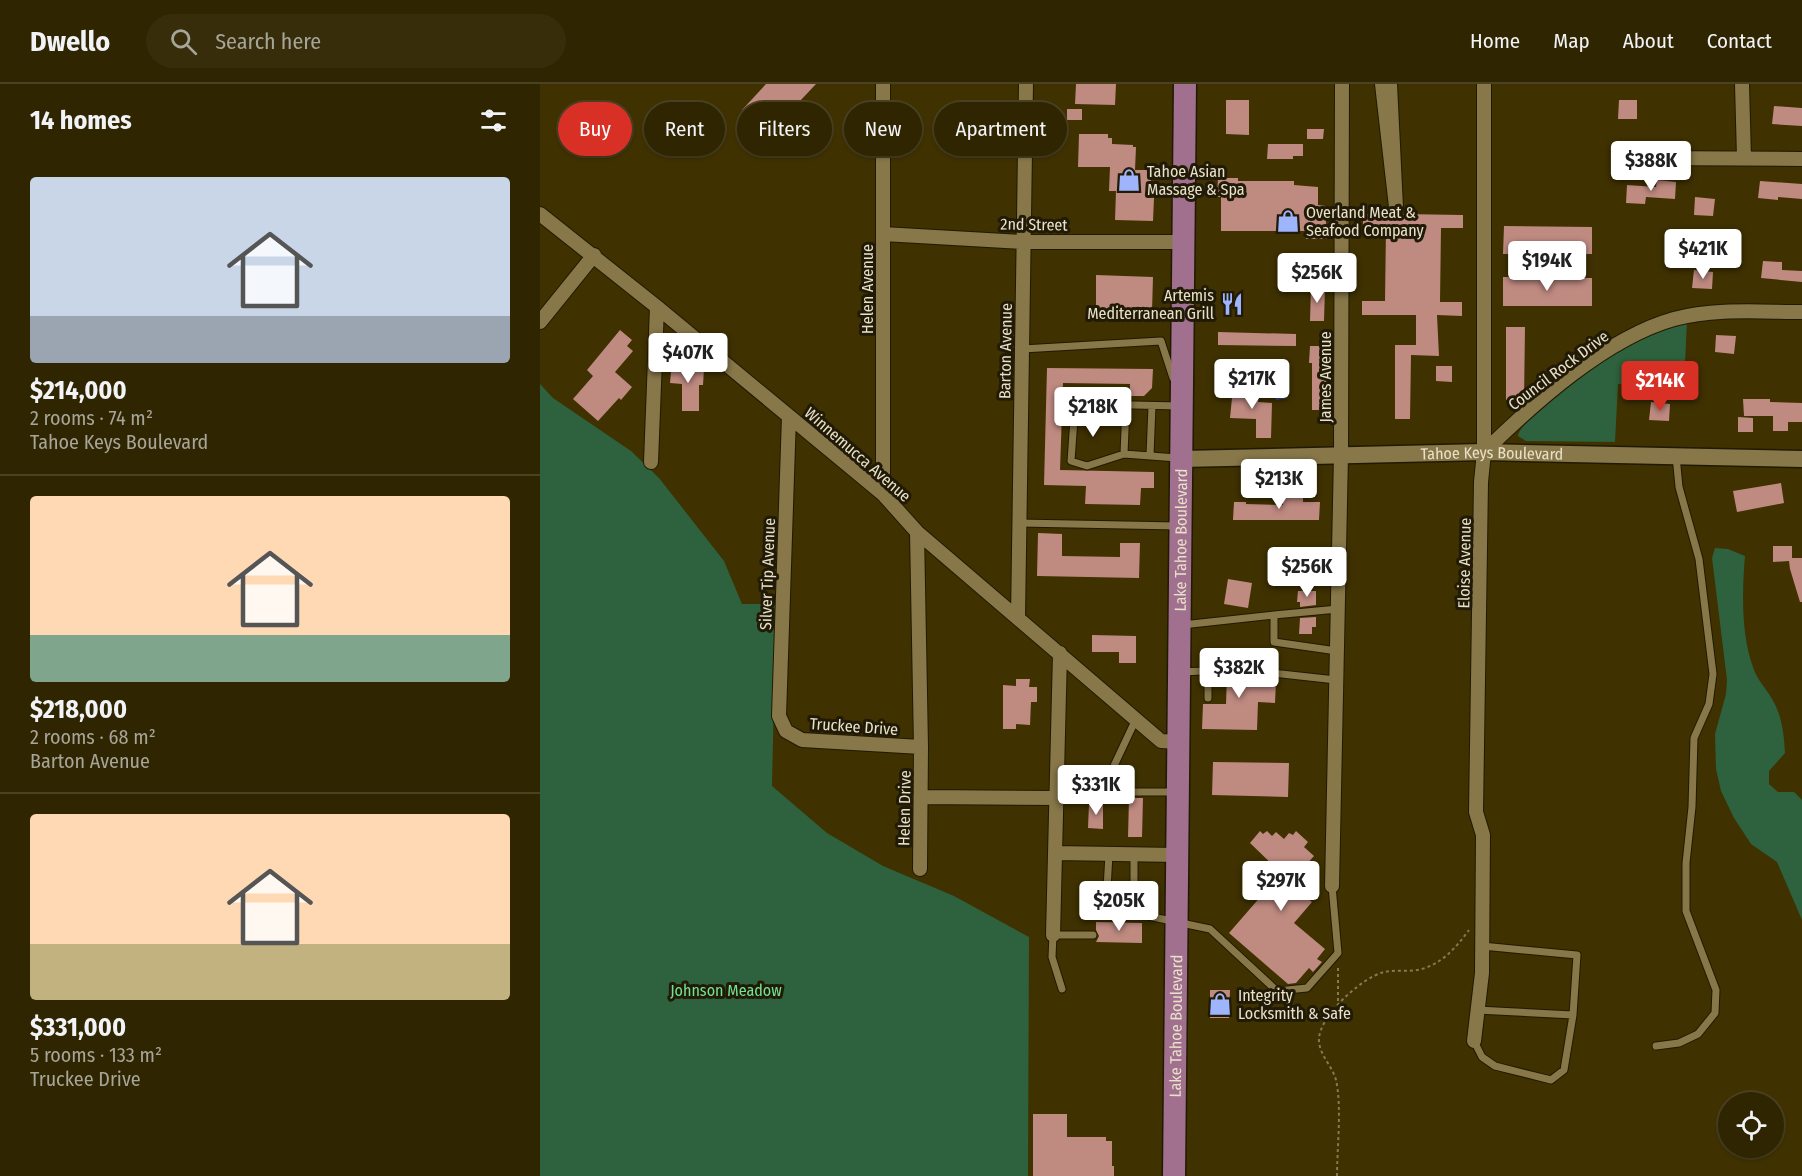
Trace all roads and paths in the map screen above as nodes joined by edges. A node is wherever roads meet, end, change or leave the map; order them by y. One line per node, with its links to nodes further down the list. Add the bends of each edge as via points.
1 (884, 84): 13 (street, Helen Avenue)
2 (1026, 84): 14 (street, Barton Avenue)
3 (1185, 84): 15 (highway, Lake Tahoe Boulevard)
4 (1342, 84): 28 (street, James Avenue)
5 (1381, 84): 6 (street, via 1396,207)
6 (1390, 84)
7 (1484, 84): 25 (street, Eloise Avenue)
8 (1742, 87): 10 (street)
9 (1646, 158): 10 (street)
10 (1744, 158): 11 (street)
11 (1802, 159)
12 (540, 214): 16 (street, Winnemucca Avenue)
13 (883, 234): 14 (street, 2nd Street); 33 (street, Helen Avenue)
14 (1023, 242): 15 (street, 2nd Street); 20 (street, Barton Avenue)
15 (1184, 242): 23 (highway, Lake Tahoe Boulevard)
16 (594, 255): 17 (street, Winnemucca Avenue); 19 (street)
17 (657, 307): 24 (street, Winnemucca Avenue); 32 (street)
18 (1802, 312): 25 (street, Council Rock Drive, via 1702,314 1641,331 1580,370)
19 (540, 322)
20 (1022, 349): 23 (lane, via 1161,342); 34 (street, Barton Avenue)
21 (1126, 405): 22 (lane); 26 (lane); 26 (lane, via 1087,404 1074,419 1071,461 1087,466)
22 (1152, 406): 23 (lane); 27 (lane)
23 (1182, 406): 30 (highway, Lake Tahoe Boulevard)
24 (789, 416): 33 (street, Winnemucca Avenue); 50 (street, Silver Tip Avenue, via 779,716)
25 (1484, 452): 28 (street, Tahoe Keys Boulevard); 29 (street, Tahoe Keys Boulevard); 69 (street, Eloise Avenue, via 1476,812 1483,835)
26 (1124, 454): 27 (lane)
27 (1150, 455): 30 (lane)
28 (1341, 455): 30 (street, Tahoe Keys Boulevard); 37 (street, James Avenue)
29 (1676, 456): 31 (street, Tahoe Keys Boulevard); 76 (lane, via 1678,487 1699,559 1713,674 1709,704 1694,738 1686,911 1716,990 1715,1013 1698,1034 1680,1043)
30 (1182, 459): 35 (highway, Lake Tahoe Boulevard)
31 (1802, 460)
32 (651, 462)
33 (883, 494): 36 (street, Winnemucca Avenue)
34 (1019, 523): 35 (lane); 39 (street, Barton Avenue)
35 (1181, 526): 40 (highway, Lake Tahoe Boulevard)
36 (917, 532): 39 (street, Winnemucca Avenue); 52 (street)
37 (1338, 609): 38 (lane); 41 (street, James Avenue)
38 (1274, 615): 40 (lane); 41 (lane, via 1274,642)
39 (1018, 618): 42 (street, Winnemucca Avenue)
40 (1180, 625): 46 (highway, Lake Tahoe Boulevard)
41 (1337, 651): 47 (street, James Avenue)
42 (1060, 653): 49 (street, Winnemucca Avenue); 57 (street)
43 (1208, 670): 44 (lane); 46 (lane); 48 (lane)
44 (1227, 670)
45 (1246, 670): 47 (lane)
46 (1179, 672): 51 (highway, Lake Tahoe Boulevard)
47 (1336, 680): 63 (street, James Avenue)
48 (1208, 698)
49 (1136, 719): 51 (street, Winnemucca Avenue, via 1161,741); 53 (lane)
50 (786, 731): 52 (street, Truckee Drive, via 802,740)
51 (1178, 742): 55 (highway, Lake Tahoe Boulevard)
52 (921, 747): 56 (street, Helen Drive)
53 (1112, 770)
54 (1099, 792): 55 (lane)
55 (1178, 792): 61 (highway, Lake Tahoe Boulevard)
56 (922, 797): 57 (street); 62 (street, Helen Drive)
57 (1056, 798): 58 (street)
58 (1056, 853): 59 (street); 67 (street)
59 (1108, 854): 60 (street); 65 (lane, via 1106,907 1111,912)
60 (1134, 854): 61 (street); 64 (lane)
61 (1177, 855): 65 (highway, Lake Tahoe Boulevard)
62 (920, 869)
63 (1332, 886): 70 (lane)
64 (1134, 900)
65 (1177, 922): 70 (lane, via 1210,929 1277,990 1307,988); 77 (highway, Lake Tahoe Boulevard)
66 (1470, 927): 72 (path, via 1449,955 1422,970 1375,974)
67 (1053, 935): 68 (lane); 71 (lane, via 1053,957)
68 (1093, 935)
69 (1482, 946): 73 (street, Eloise Avenue); 74 (lane, via 1577,955)
70 (1338, 953): 72 (path)
71 (1062, 989)
72 (1338, 1006): 78 (path, via 1319,1038 1338,1095)
73 (1477, 1010): 74 (lane); 75 (street, Eloise Avenue)
74 (1573, 1015): 75 (lane, via 1564,1071 1551,1080 1495,1066 1482,1057)
75 (1474, 1041)
76 (1656, 1046)
77 (1174, 1176)
78 (1337, 1176)

